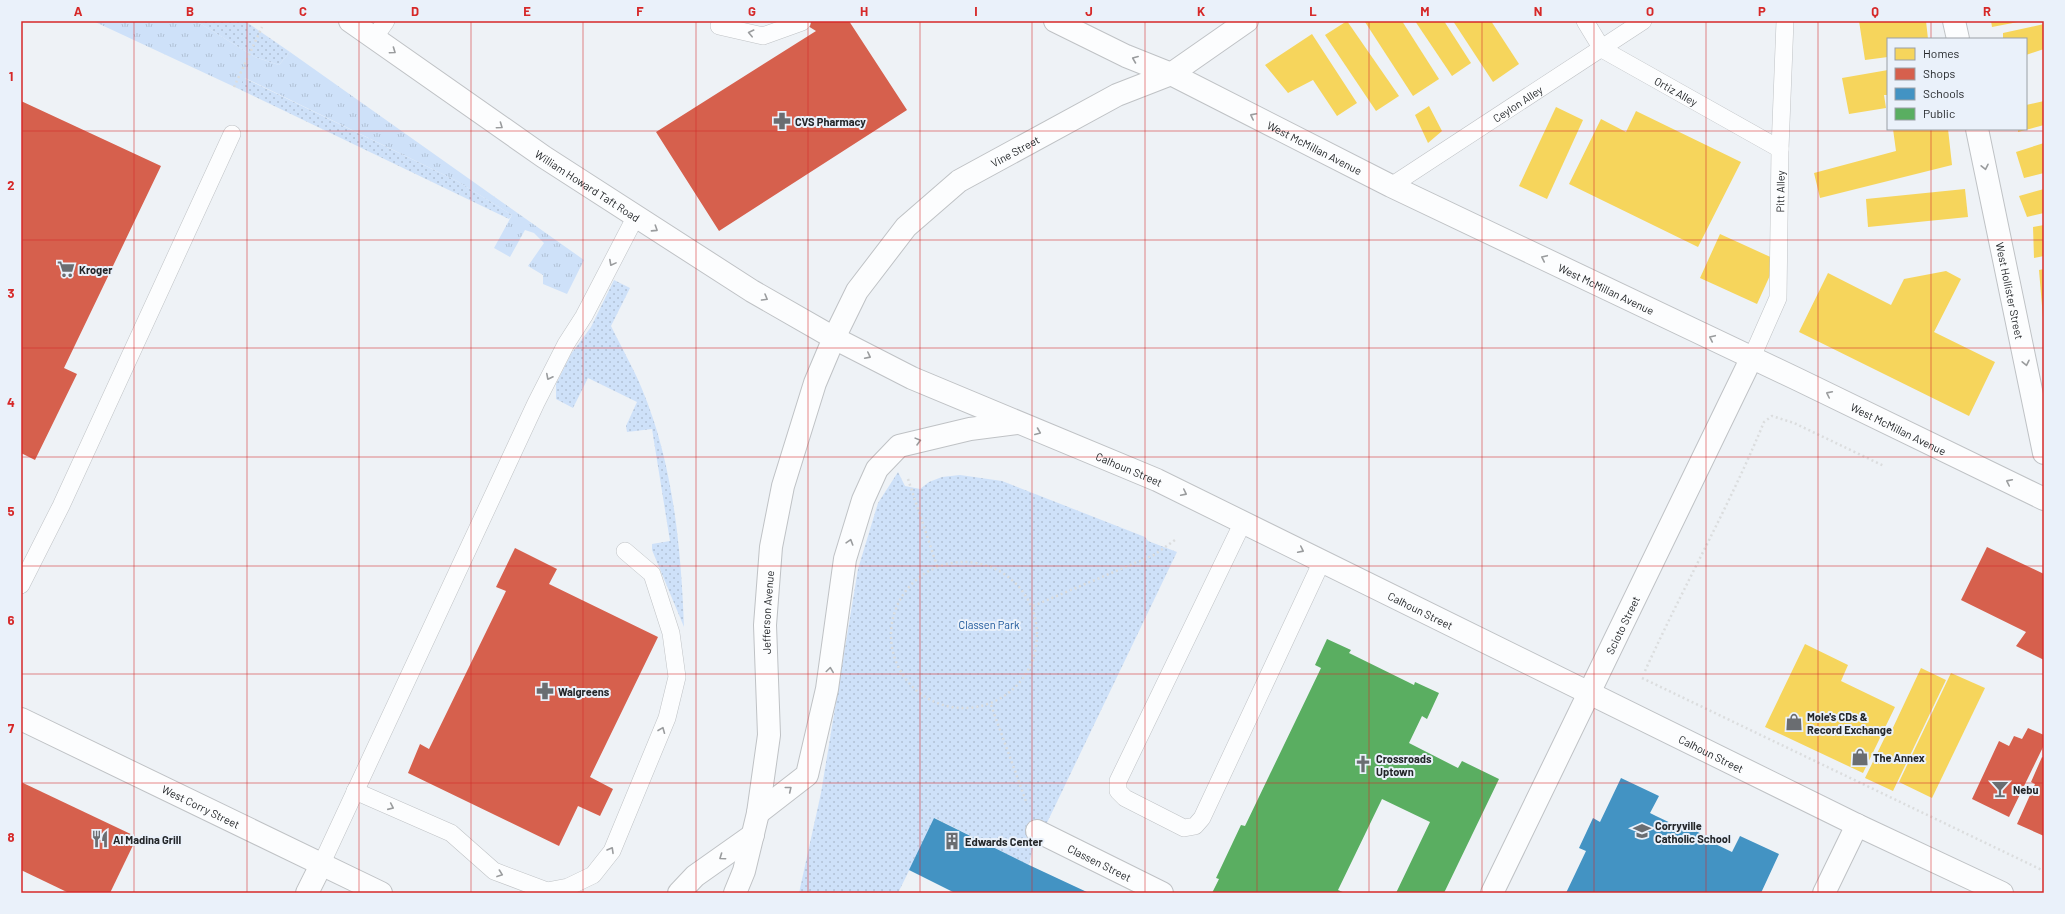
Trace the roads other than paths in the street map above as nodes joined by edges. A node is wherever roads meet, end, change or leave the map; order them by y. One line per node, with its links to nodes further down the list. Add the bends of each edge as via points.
1 (350, 21): 10 (main road, William Howard Taft Road)
2 (1055, 21): 13 (main road, West McMillan Avenue, one-way to 2, via 1126,56)
3 (1247, 21): 13 (main road, Vine Street)
4 (1584, 21): 12 (lane, Ortiz Alley)
5 (1643, 21): 12 (lane, Ceylon Alley)
6 (1785, 21): 16 (lane, Pitt Alley)
7 (1954, 21): 11 (main road)
8 (802, 22): 9 (lane, one-way to 9, via 764,36)
9 (720, 26)
10 (380, 29): 18 (main road, William Howard Taft Road, one-way to 18, via 544,157)
11 (1958, 38)
12 (1602, 50): 16 (lane, Ortiz Alley); 17 (lane, Ceylon Alley)
13 (1171, 74): 17 (main road, West McMillan Avenue, one-way to 13); 19 (main road, Vine Street, via 1117,95 959,181 906,227 857,291)
14 (1977, 130): 22 (main road, West Hollister Street, one-way to 22)
15 (232, 134): 27 (lane, via 61,506)
16 (1780, 149): 20 (lane, Pitt Alley, via 1778,298)
17 (1391, 186): 20 (main road, West McMillan Avenue, one-way to 17)
18 (636, 216): 19 (main road, William Howard Taft Road, one-way to 19, via 752,291); 30 (lane, one-way to 30, via 536,403)
19 (834, 338): 21 (main road, Calhoun Street, one-way to 21, via 912,378); 31 (main road, Jefferson Avenue, via 815,383 783,486 771,547 765,625 769,735)
20 (1752, 357): 23 (main road, West McMillan Avenue, one-way to 20); 28 (main road, Scioto Street)
21 (1018, 423): 24 (main road, Calhoun Street, one-way to 24, via 1157,480); 31 (main road, one-way to 21, via 807,775 827,689 845,558 863,500 877,469 899,446 970,429)
22 (2044, 453)
23 (2044, 499)
24 (1243, 522): 26 (main road, Calhoun Street, one-way to 26); 26 (lane, via 1118,781 1118,791 1125,798 1184,828 1195,826 1202,818)
25 (625, 551): 30 (lane, one-way to 25, via 451,833 494,871 547,890 568,887 593,875 612,851 666,718 677,677 672,633 652,574)
26 (1322, 561): 28 (main road, Calhoun Street)
27 (21, 585)
28 (1589, 692): 32 (main road, Calhoun Street); 41 (main road, Scioto Street)
29 (21, 719): 35 (main road, West Corry Street)
30 (355, 791): 35 (lane)
31 (758, 813): 34 (main road, Jefferson Avenue)
32 (1857, 824): 42 (main road); 43 (main road, Calhoun Street)
33 (1037, 831): 40 (main road, Classen Street)
34 (753, 835): 38 (main road, one-way to 38, via 695,876); 39 (main road, Jefferson Avenue)
35 (321, 865): 36 (main road); 37 (main road, West Corry Street)
36 (307, 893)
37 (381, 893)
38 (679, 893)
39 (736, 893)
40 (1162, 893)
41 (1492, 893)
42 (1824, 893)
43 (2002, 893)

